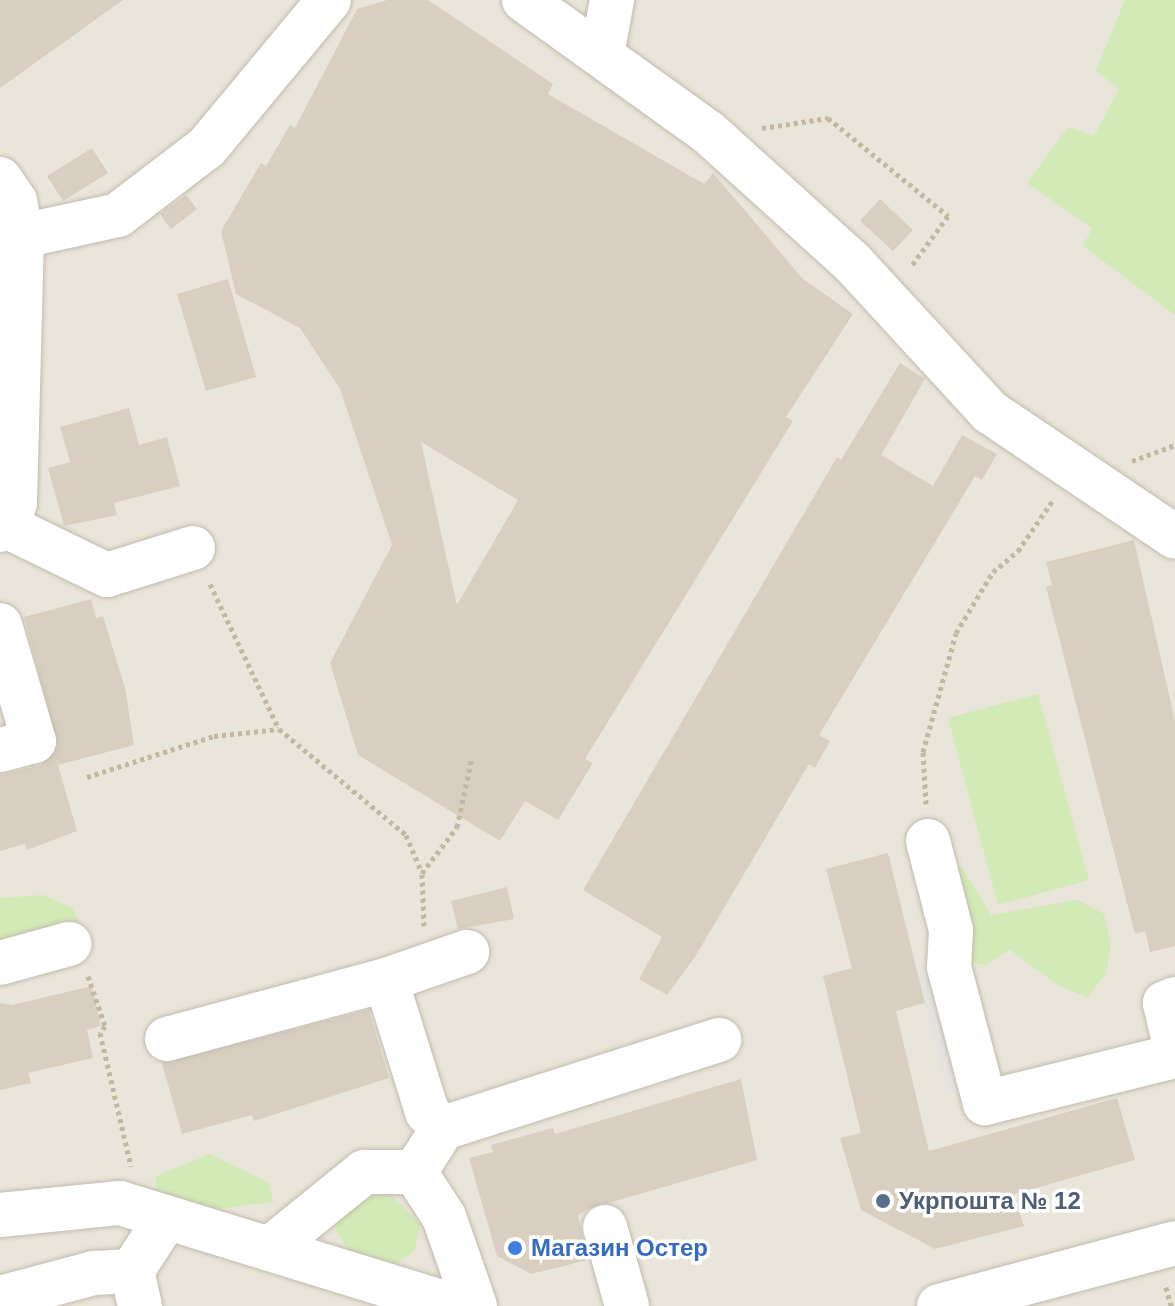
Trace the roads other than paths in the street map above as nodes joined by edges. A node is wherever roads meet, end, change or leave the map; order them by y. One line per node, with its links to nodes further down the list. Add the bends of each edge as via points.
1 (329, 0): 6 (street, via 194,157 118,215)
2 (524, 0): 4 (street)
3 (612, 0): 4 (street)
4 (602, 55): 8 (street, via 730,151 852,262 990,412)
5 (0, 179): 6 (street, via 15,201)
6 (22, 236): 7 (street, via 15,503)
7 (3, 528): 9 (street, via 107,575)
8 (1175, 537)
9 (193, 548)
10 (0, 625): 11 (street, via 34,741)
11 (0, 750)
12 (928, 841): 21 (street, via 951,930 949,967 985,1103)
13 (69, 944): 15 (street)
14 (467, 952): 16 (street)
15 (0, 963)
16 (406, 973): 18 (street); 22 (street, via 427,1112)
17 (1175, 999): 20 (street, via 1165,1003)
18 (167, 1039)
19 (719, 1040): 22 (street)
20 (1175, 1046)
21 (1175, 1056)
22 (443, 1128): 23 (street)
23 (415, 1172): 27 (street, via 364,1172); 32 (street, via 444,1217)
24 (149, 1212): 25 (street, via 35,1208); 27 (street); 29 (street)
25 (0, 1215)
26 (605, 1227): 33 (street)
27 (269, 1249): 31 (street)
28 (1170, 1263): 34 (street)
29 (136, 1288): 30 (street, via 93,1273)
30 (0, 1298)
31 (455, 1306)
32 (475, 1306)
33 (627, 1306)
34 (939, 1306)

